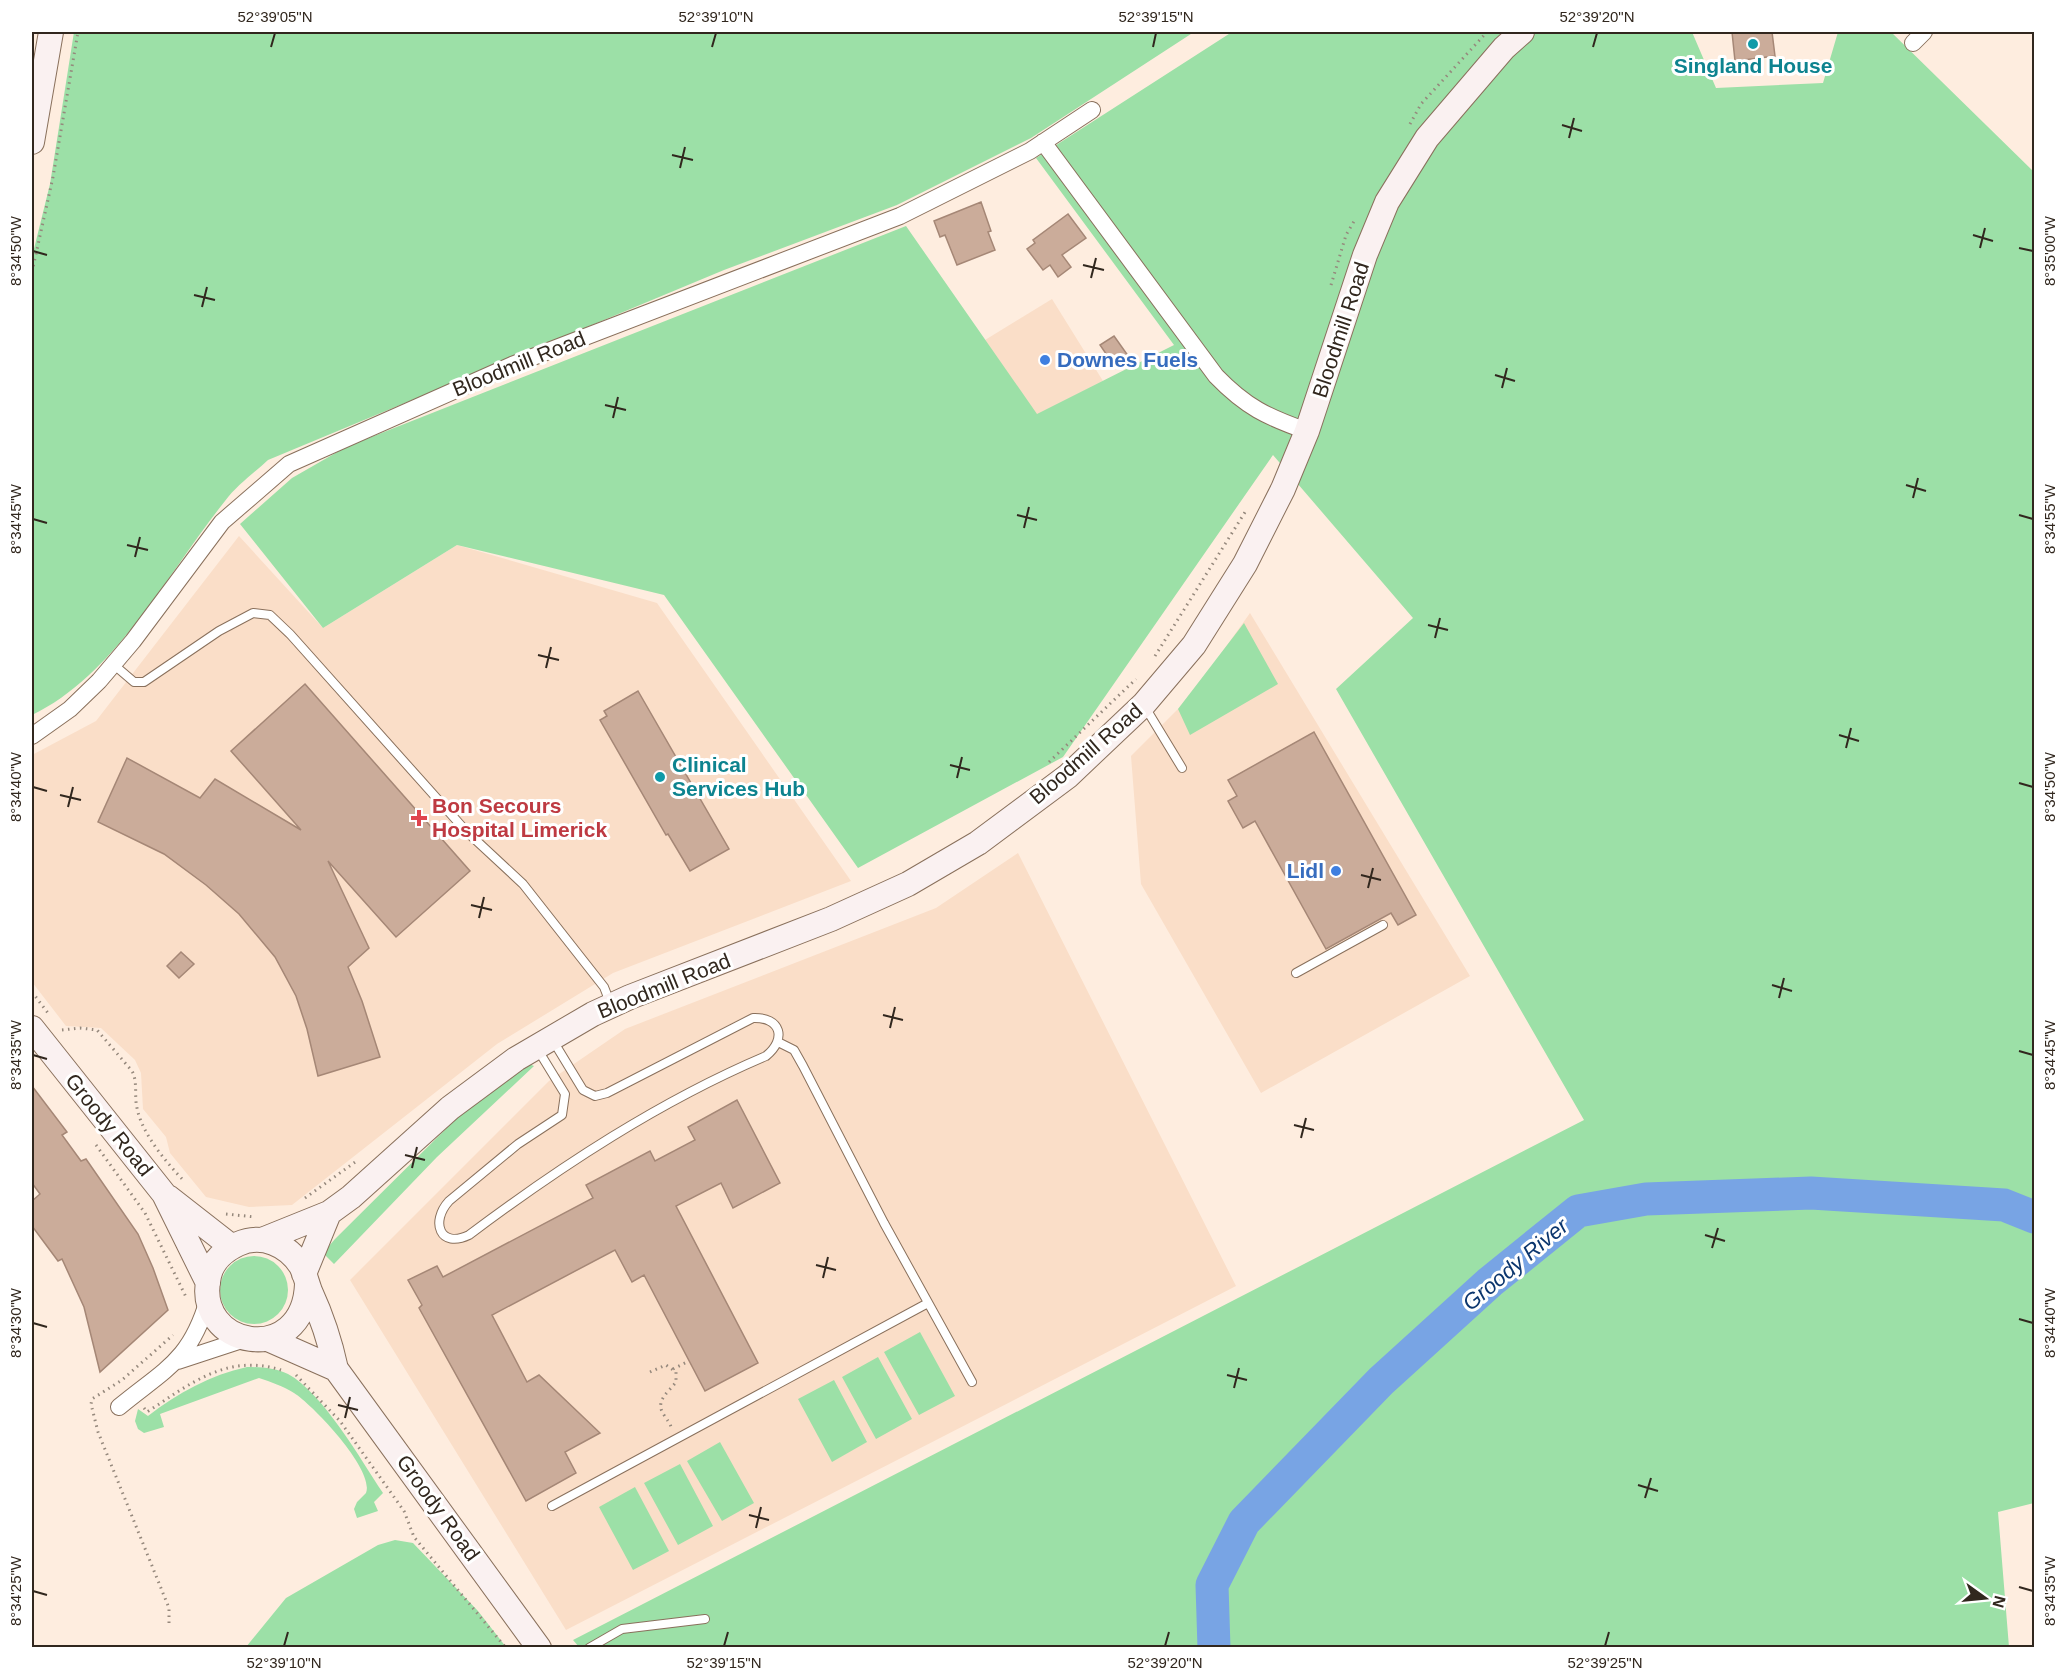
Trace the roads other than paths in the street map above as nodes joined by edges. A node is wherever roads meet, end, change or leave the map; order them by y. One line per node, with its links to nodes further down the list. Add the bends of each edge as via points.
1 (51, 32): 4 (street)
2 (1522, 32): 6 (street, Bloodmill Road, via 1428,138 1387,202 1365,255)
3 (1092, 110): 5 (street, Bloodmill Road)
4 (32, 142)
5 (1043, 142): 6 (street, via 1216,376 1261,415); 7 (street, Bloodmill Road, via 900,216 512,365 290,464 222,522)
6 (1307, 431): 8 (street, Bloodmill Road, via 1245,564 1194,645)
7 (113, 664): 9 (street, Bloodmill Road, via 70,709); 13 (lane, via 134,682 144,682 252,613 270,615 466,831 523,884 604,987)
8 (1144, 704): 10 (lane); 13 (street, Bloodmill Road, via 1068,776 978,843 909,884 831,919)
9 (32, 736)
10 (1182, 768)
11 (1383, 925): 12 (lane)
12 (1296, 973)
13 (611, 1005): 16 (street, Bloodmill Road)
14 (32, 1028): 17 (street, Groody Road)
15 (778, 1042): 16 (lane, via 774,1024 753,1018 595,1096 583,1090); 16 (lane, via 766,1056 564,1166 469,1235 451,1239 439,1227 442,1209 449,1201 518,1144 562,1115 565,1094); 23 (lane, via 794,1050)
16 (544, 1043): 18 (street, Bloodmill Road, via 450,1108)
17 (164, 1194): 20 (street); 22 (street)
18 (329, 1213): 19 (street, Bloodmill Road); 21 (street)
19 (262, 1240): 20 (street); 21 (street, via 278,1244 292,1254)
20 (232, 1247): 22 (street, via 217,1259)
21 (306, 1279): 24 (street, via 306,1300 290,1328); 26 (street, via 328,1331)
22 (202, 1296): 24 (street, via 230,1333); 25 (street, via 200,1328)
23 (928, 1303): 27 (lane); 29 (lane)
24 (257, 1339): 25 (street); 26 (street)
25 (178, 1361): 28 (street)
26 (336, 1369): 31 (street, Groody Road)
27 (972, 1382)
28 (119, 1407)
29 (552, 1506)
30 (705, 1619): 32 (lane, via 622,1629)
31 (539, 1647)
32 (589, 1647)

